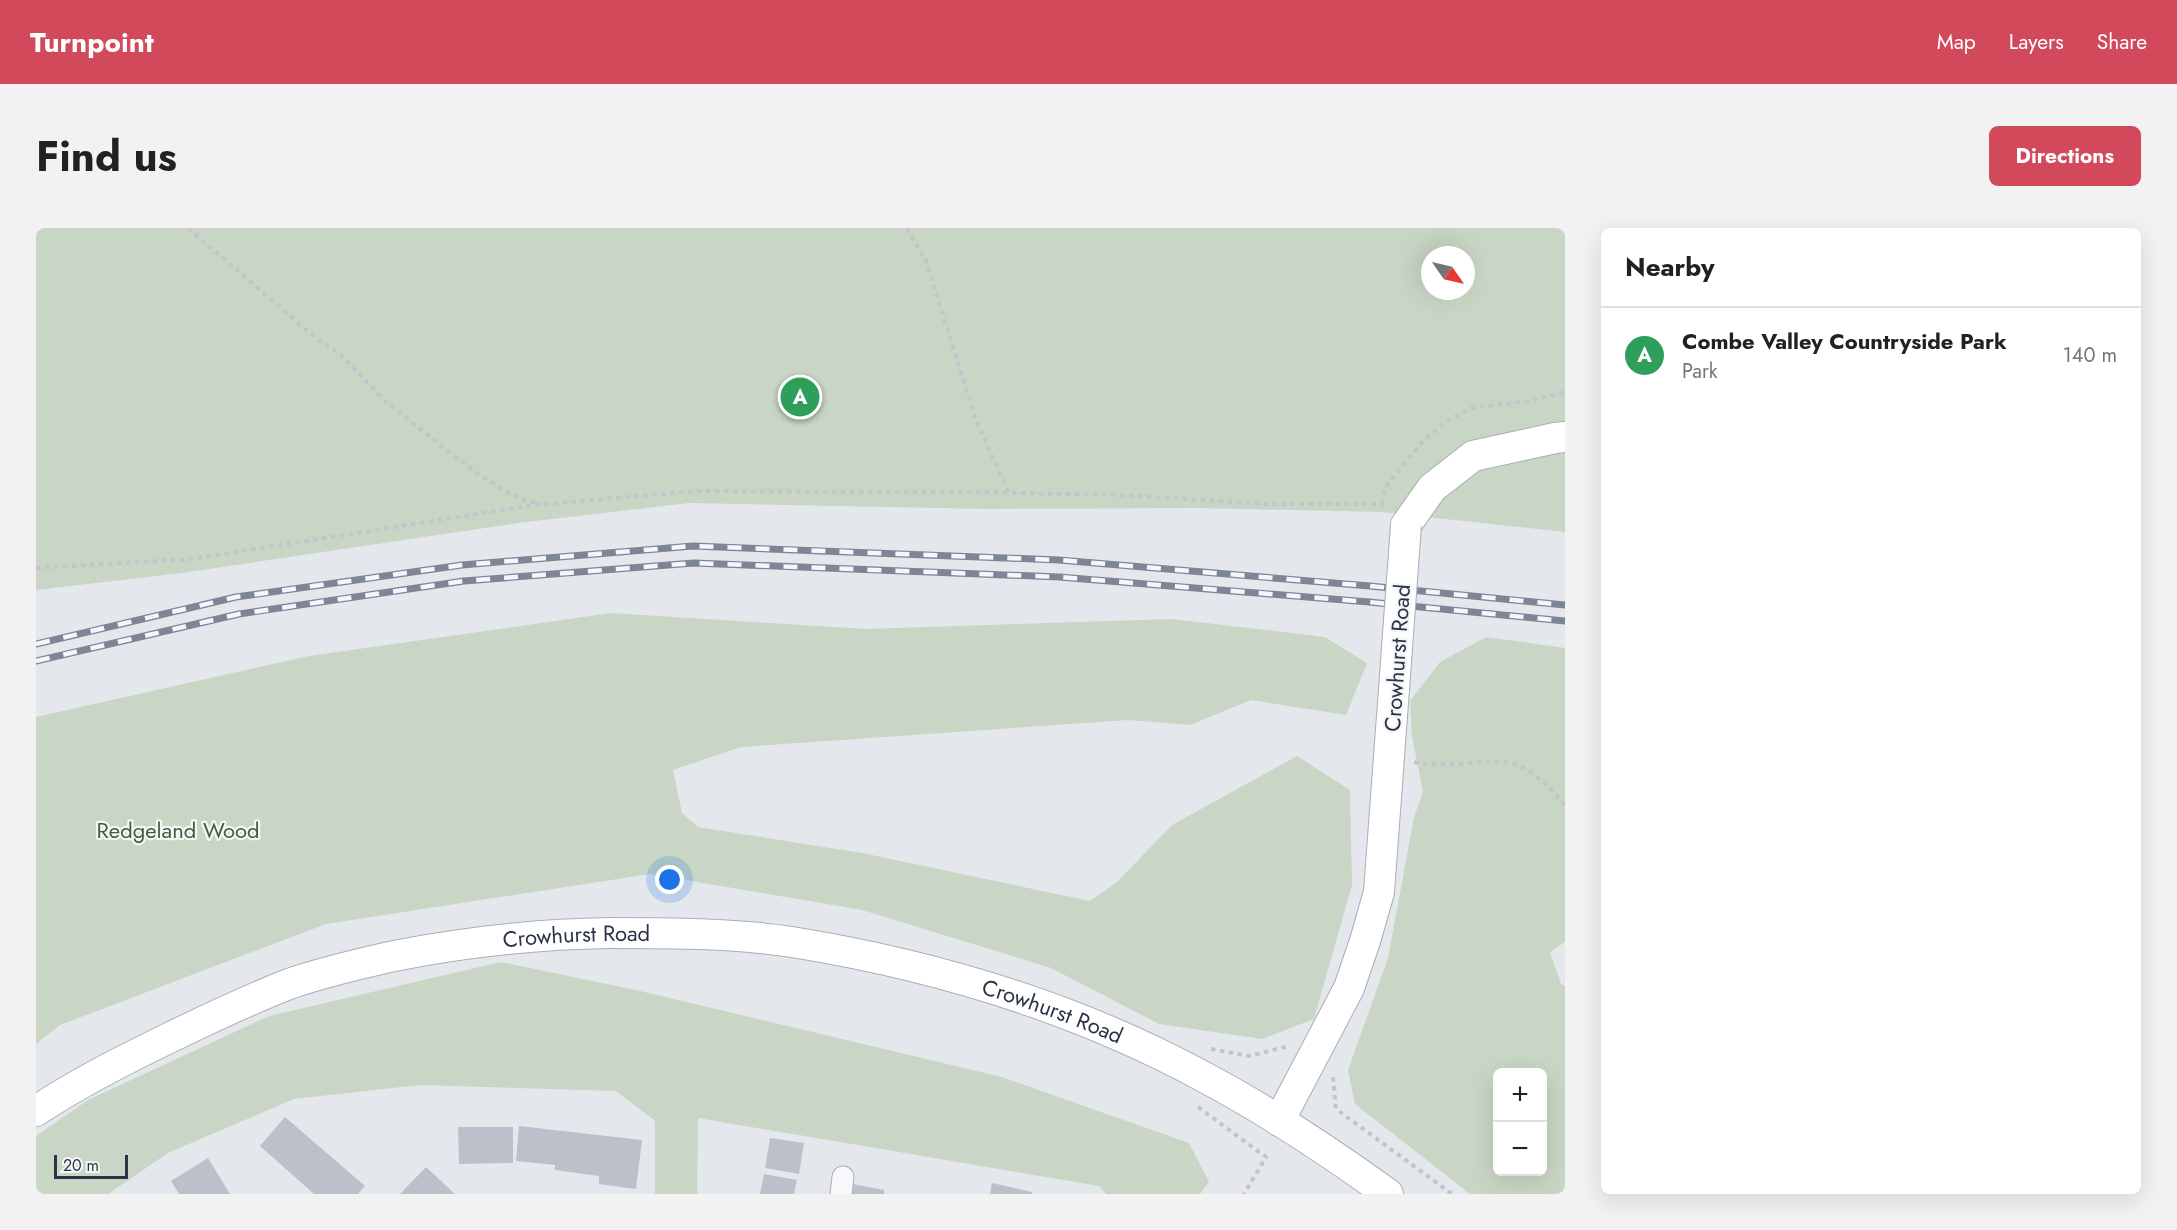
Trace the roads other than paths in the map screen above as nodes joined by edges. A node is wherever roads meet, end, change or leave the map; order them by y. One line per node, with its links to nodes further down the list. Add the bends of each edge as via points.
1 (1565, 437): 3 (main road, Crowhurst Road, bridge, via 1473,456 1432,488 1406,525 1379,892 1348,988)
2 (36, 1111): 3 (main road, Crowhurst Road, via 125,1059 197,1024 291,984 361,963 507,938 681,933 789,942 894,962 980,985 1079,1020 1163,1056)
3 (1279, 1121): 4 (main road)
4 (1388, 1194)

